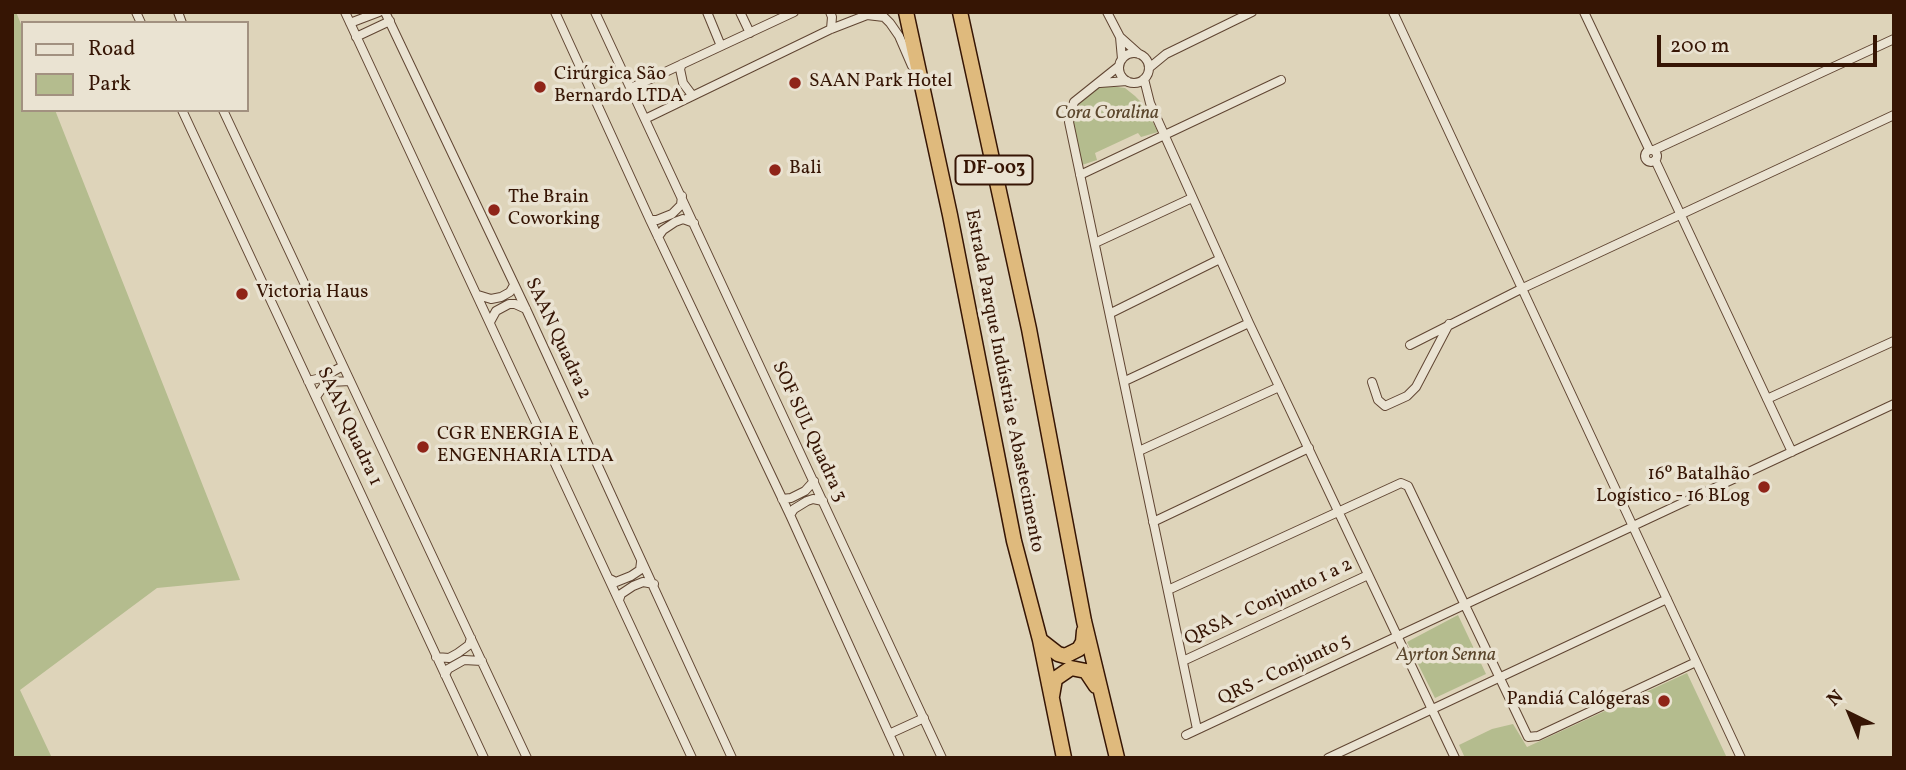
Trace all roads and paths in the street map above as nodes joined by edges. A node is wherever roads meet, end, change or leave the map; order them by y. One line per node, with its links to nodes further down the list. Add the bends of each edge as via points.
1 (345, 12): 17 (street)
2 (380, 12): 17 (street)
3 (385, 12): 16 (street, SAAN Quadra 2)
4 (594, 12): 33 (street, SOF SUL Quadra 3)
5 (707, 12): 23 (street)
6 (740, 12): 19 (street)
7 (794, 12): 19 (street)
8 (830, 12): 18 (street)
9 (906, 12): 34 (highway, Estrada Parque Indústria e Abastecimento / DF-003)
10 (960, 12): 89 (highway, Estrada Parque Indústria e Abastecimento / DF-003, via 1029,329)
11 (1107, 12): 21 (street)
12 (1251, 12): 24 (street)
13 (1392, 12): 53 (street)
14 (1584, 12): 42 (street)
15 (558, 14): 47 (street)
16 (390, 22): 20 (street); 52 (street, SAAN Quadra 2)
17 (350, 23): 20 (street)
18 (831, 29): 34 (street, via 867,15 884,17 899,36); 35 (street)
19 (750, 33): 23 (street)
20 (356, 37): 54 (street)
21 (1120, 37): 25 (street); 26 (street)
22 (1894, 39): 42 (street)
23 (721, 46): 27 (street)
24 (1166, 54): 25 (street); 28 (street)
25 (1140, 55): 26 (street, via 1130,54); 28 (street)
26 (1121, 62): 31 (street, via 1121,75); 32 (street)
27 (682, 64): 33 (street); 35 (street, via 680,75)
28 (1149, 68): 29 (street)
29 (1144, 79): 31 (street); 36 (street)
30 (1281, 80): 41 (street)
31 (1129, 82): 32 (street); 36 (street)
32 (1100, 83): 43 (street, via 1074,102 1069,114)
33 (631, 88): 40 (street, SOF SUL Quadra 3)
34 (922, 89): 92 (highway, Estrada Parque Indústria e Abastecimento / DF-003, via 1014,541)
35 (692, 95): 40 (street)
36 (1150, 103): 41 (street)
37 (183, 112): 63 (street, SAAN Quadra 1)
38 (224, 112): 62 (street)
39 (1894, 115): 46 (street)
40 (645, 119): 44 (street, SOF SUL Quadra 3)
41 (1164, 135): 43 (street); 45 (street)
42 (1651, 150): 46 (street, via 1657,154 1655,160)
43 (1080, 175): 50 (street)
44 (682, 196): 47 (street, via 672,214); 48 (street, SOF SUL Quadra 3)
45 (1192, 198): 50 (street); 51 (street)
46 (1681, 215): 53 (street); 69 (street)
47 (650, 220): 49 (street)
48 (694, 223): 49 (street, via 674,222); 74 (street, SOF SUL Quadra 3)
49 (658, 237): 75 (street)
50 (1095, 243): 56 (street)
51 (1220, 259): 56 (street); 58 (street)
52 (514, 285): 54 (street, via 501,297); 55 (street, SAAN Quadra 2)
53 (1523, 288): 59 (street); 80 (street)
54 (478, 295): 57 (street)
55 (526, 309): 57 (street, via 509,304); 81 (street, SAAN Quadra 2)
56 (1111, 313): 65 (street)
57 (490, 322): 83 (street)
58 (1249, 323): 65 (street); 67 (street)
59 (1449, 324): 61 (street); 66 (street, via 1407,396 1385,406)
60 (1894, 341): 69 (street)
61 (1410, 345)
62 (343, 366): 63 (street); 64 (street)
63 (308, 380): 68 (street, SAAN Quadra 1)
64 (350, 381): 68 (street, via 330,382); 91 (street)
65 (1125, 381): 72 (street)
66 (1372, 382)
67 (1279, 387): 71 (street); 72 (street)
68 (316, 397): 93 (street, SAAN Quadra 1)
69 (1767, 399): 73 (street)
70 (1894, 404): 73 (street, QRS - Conjunto 5)
71 (1309, 448): 77 (street); 79 (street)
72 (1139, 451): 79 (street)
73 (1792, 452): 80 (street, QRS - Conjunto 5)
74 (814, 481): 75 (street, via 805,491); 76 (street, SOF SUL Quadra 3)
75 (782, 499): 78 (street)
76 (823, 501): 78 (street, via 807,501); 102 (street, SOF SUL Quadra 3)
77 (1338, 511): 82 (street); 85 (street); 88 (street, via 1399,483 1408,486)
78 (790, 515): 104 (street)
79 (1153, 522): 85 (street)
80 (1633, 526): 86 (street); 88 (street, QRS - Conjunto 5)
81 (641, 560): 83 (street, via 636,573 616,582); 84 (street, SAAN Quadra 2)
82 (1368, 575): 90 (street); 94 (street, QRSA - Conjunto 1 a 2)
83 (610, 579): 87 (street)
84 (654, 584): 87 (street, via 633,586); 109 (street, SAAN Quadra 2)
85 (1168, 590): 94 (street)
86 (1667, 599): 96 (street); 98 (street)
87 (619, 600): 108 (street)
88 (1464, 605): 90 (street, QRS - Conjunto 5); 98 (street)
89 (1084, 621): 92 (highway, via 1083,642 1072,653 1058,654); 99 (highway, Estrada Parque Indústria e Abastecimento / DF-003)
90 (1398, 636): 101 (street); 103 (street, QRS - Conjunto 5)
91 (471, 638): 93 (street, via 458,653); 95 (street)
92 (1040, 640): 100 (highway, Estrada Parque Indústria e Abastecimento / DF-003)
93 (436, 657): 97 (street, SAAN Quadra 1)
94 (1183, 660): 103 (street)
95 (482, 661): 97 (street, via 464,660 448,668); 107 (street)
96 (1696, 662): 98 (street, via 1532,738 1523,729); 116 (street)
97 (445, 675): 106 (street, SAAN Quadra 1)
98 (1499, 678): 101 (street)
99 (1101, 693): 100 (highway, via 1086,671 1071,668 1055,679); 113 (highway, Estrada Parque Indústria e Abastecimento / DF-003)
100 (1051, 704): 112 (highway, Estrada Parque Indústria e Abastecimento / DF-003)
101 (1432, 708): 114 (street); 115 (street)
102 (924, 718): 104 (street); 111 (street, SOF SUL Quadra 3)
103 (1198, 729): 105 (street, QRS - Conjunto 5)
104 (889, 734): 110 (street)
105 (1186, 735)
106 (484, 758)
107 (527, 758)
108 (692, 758)
109 (732, 758)
110 (900, 758)
111 (942, 758)
112 (1064, 758)
113 (1117, 758)
114 (1328, 758)
115 (1455, 758)
116 (1741, 758)

